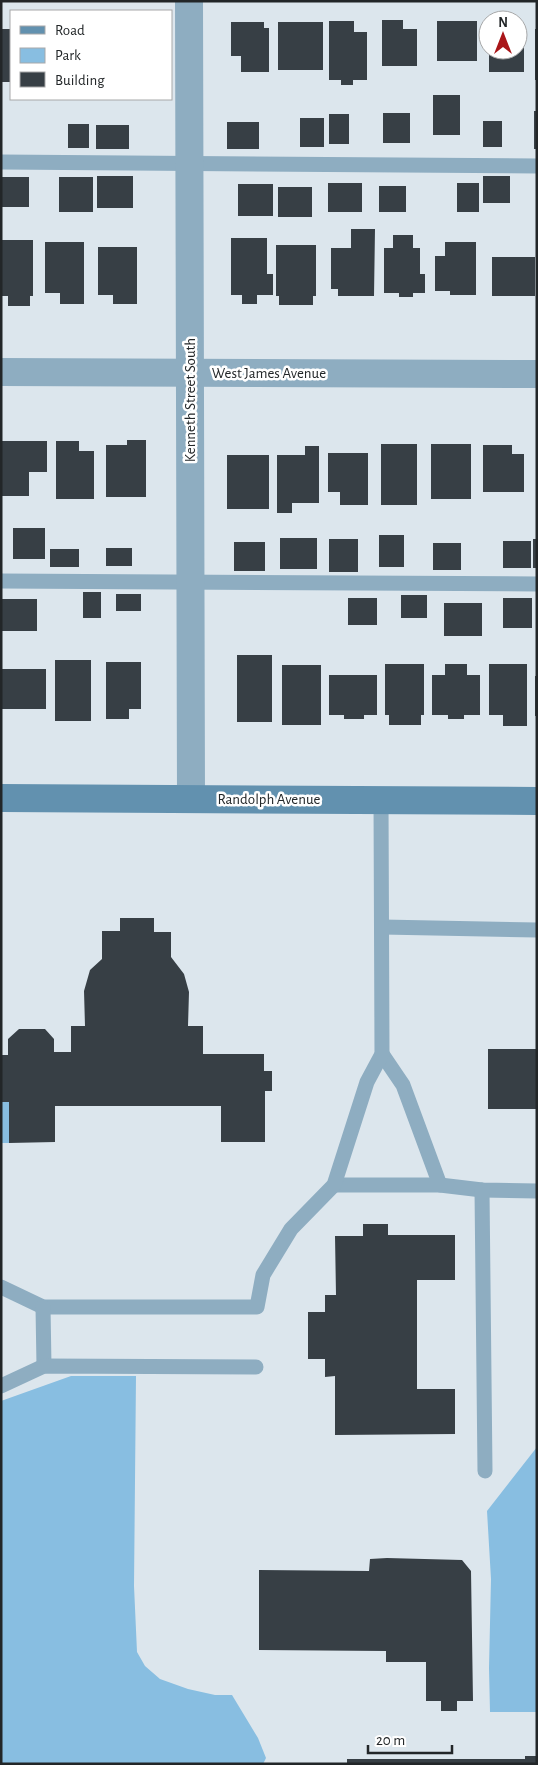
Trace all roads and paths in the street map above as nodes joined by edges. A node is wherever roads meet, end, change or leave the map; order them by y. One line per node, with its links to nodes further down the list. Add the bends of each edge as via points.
1 (189, 1): 3 (street, Kenneth Street South)
2 (1, 162): 3 (lane)
3 (190, 162): 4 (lane); 6 (street, Kenneth Street South)
4 (537, 166)
5 (1, 372): 6 (street, West James Avenue)
6 (190, 373): 7 (street, West James Avenue); 9 (street, Kenneth Street South)
7 (537, 374)
8 (1, 582): 9 (lane)
9 (191, 582): 10 (lane); 12 (street, Kenneth Street South)
10 (537, 584)
11 (1, 798): 12 (main road, Randolph Avenue)
12 (191, 799): 13 (main road, Randolph Avenue)
13 (382, 800): 14 (main road, Randolph Avenue); 15 (lane)
14 (537, 800)
15 (382, 927): 16 (lane); 17 (lane)
16 (537, 930)
17 (382, 1054): 18 (lane, via 367,1082); 19 (lane, via 403,1085)
18 (334, 1185): 19 (lane); 23 (lane, via 291,1229 263,1275 257,1308)
19 (440, 1185): 20 (lane)
20 (482, 1190): 21 (lane); 27 (lane)
21 (537, 1191)
22 (1, 1287): 23 (lane)
23 (43, 1308): 24 (lane)
24 (44, 1366): 25 (lane); 26 (lane)
25 (256, 1367)
26 (1, 1386)
27 (485, 1471)

